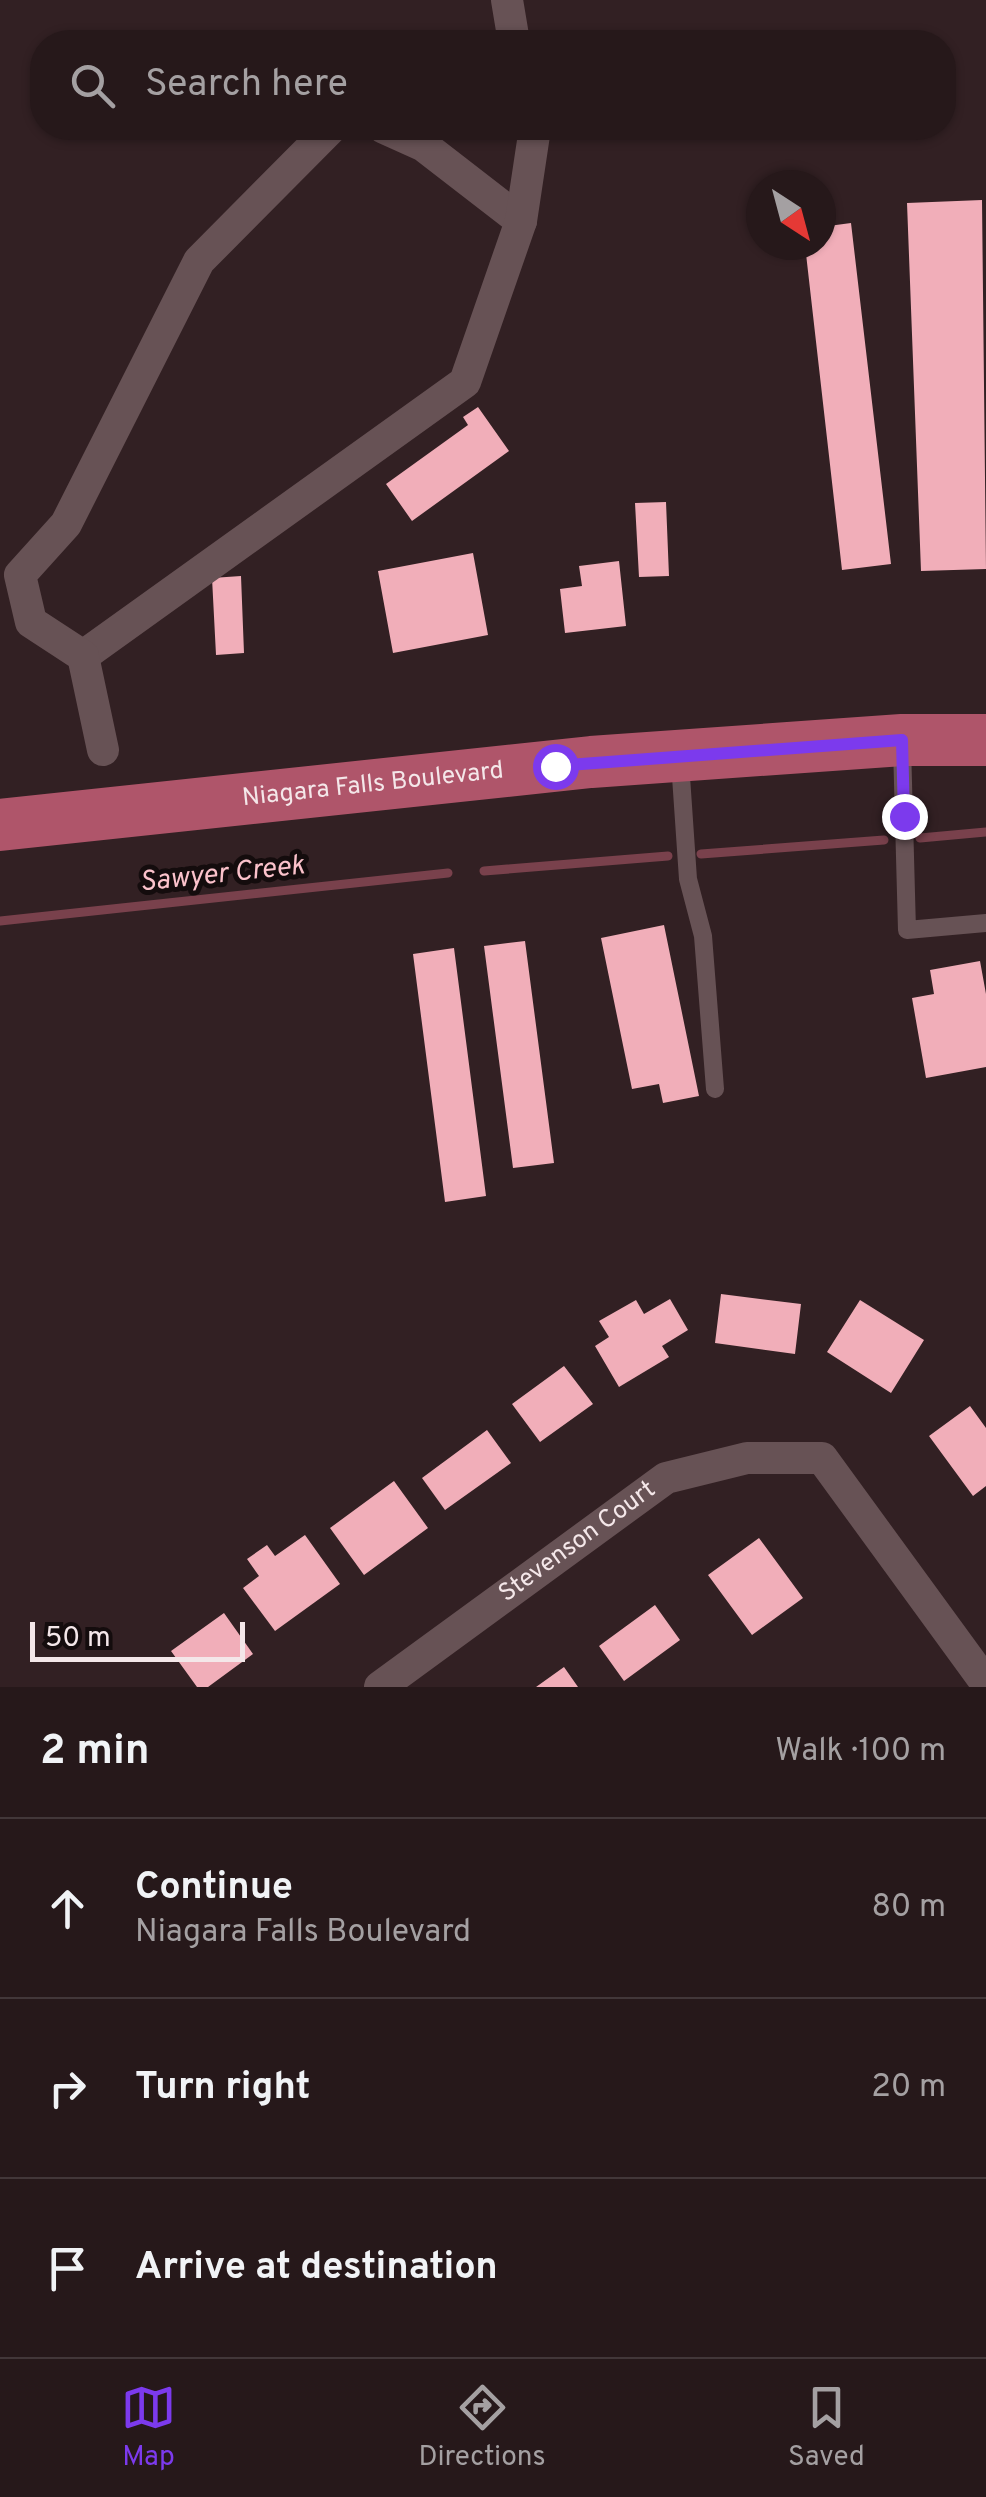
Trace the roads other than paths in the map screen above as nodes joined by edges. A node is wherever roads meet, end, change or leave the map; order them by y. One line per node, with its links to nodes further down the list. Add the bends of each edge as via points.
1 (506, 0): 2 (street)
2 (512, 30)
3 (319, 140): 7 (street, via 199,260 66,524 20,575 31,622)
4 (411, 140): 6 (street)
5 (533, 140): 6 (street)
6 (521, 221): 7 (street, via 465,382)
7 (82, 656): 10 (street)
8 (902, 740): 9 (main road, Niagara Falls Boulevard); 11 (main road, Niagara Falls Boulevard); 13 (lane, via 907,930)
9 (986, 740)
10 (103, 750)
11 (680, 757): 12 (main road, Niagara Falls Boulevard); 14 (lane, via 688,879 704,936)
12 (0, 826)
13 (986, 923)
14 (715, 1089)
15 (986, 1683): 16 (street, Stevenson Court, via 822,1458 747,1458 666,1478)
16 (380, 1687)

